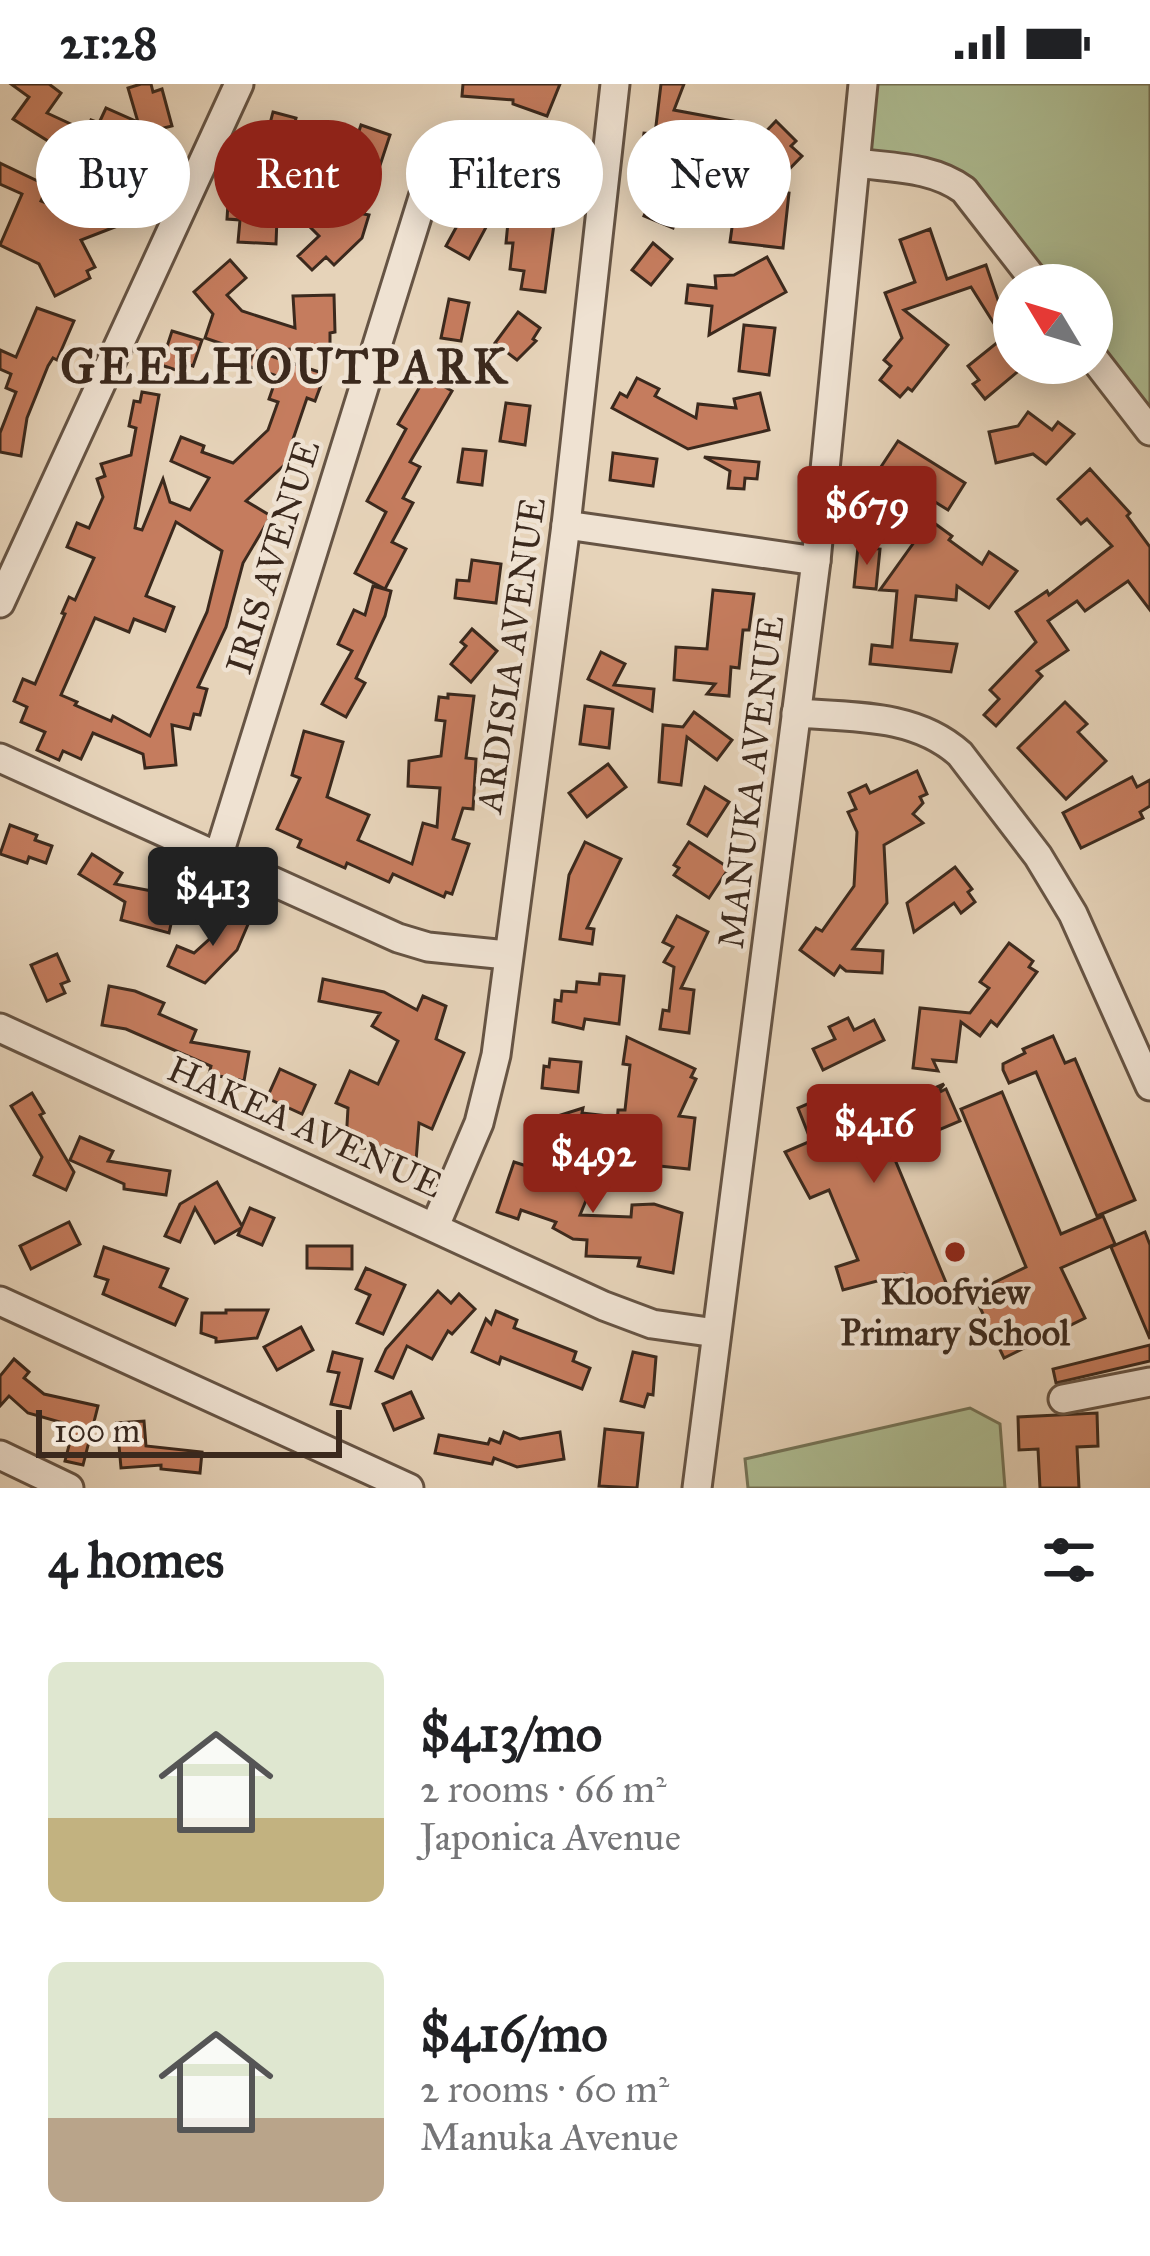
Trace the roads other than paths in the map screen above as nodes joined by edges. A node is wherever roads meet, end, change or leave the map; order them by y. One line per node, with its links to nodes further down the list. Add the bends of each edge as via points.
1 (239, 84): 11 (street)
2 (615, 84): 5 (street, ARDISIA AVENUE)
3 (863, 84): 4 (street, MANUKA AVENUE)
4 (856, 163): 6 (street, via 950,180); 10 (street, MANUKA AVENUE)
5 (604, 169): 9 (street, ARDISIA AVENUE); 14 (street, IRIS AVENUE, via 471,155 450,162 425,190)
6 (1022, 264)
7 (1113, 383): 8 (street)
8 (1150, 431)
9 (566, 526): 10 (street); 15 (street, ARDISIA AVENUE)
10 (816, 560): 12 (street, MANUKA AVENUE)
11 (0, 603)
12 (796, 713): 17 (street, via 897,722 960,754 1073,914); 20 (street, MANUKA AVENUE)
13 (0, 758): 14 (street)
14 (219, 854): 15 (street, via 398,938)
15 (507, 955): 18 (street, ARDISIA AVENUE, via 490,1090)
16 (0, 1028): 18 (street, HAKEA AVENUE)
17 (1150, 1086)
18 (435, 1226): 20 (street, HAKEA AVENUE, via 636,1318)
19 (0, 1301): 25 (street)
20 (716, 1333): 26 (street, MANUKA AVENUE)
21 (1150, 1382): 22 (street)
22 (1063, 1399)
23 (0, 1455): 24 (street)
24 (69, 1488)
25 (409, 1488)
26 (698, 1488)

